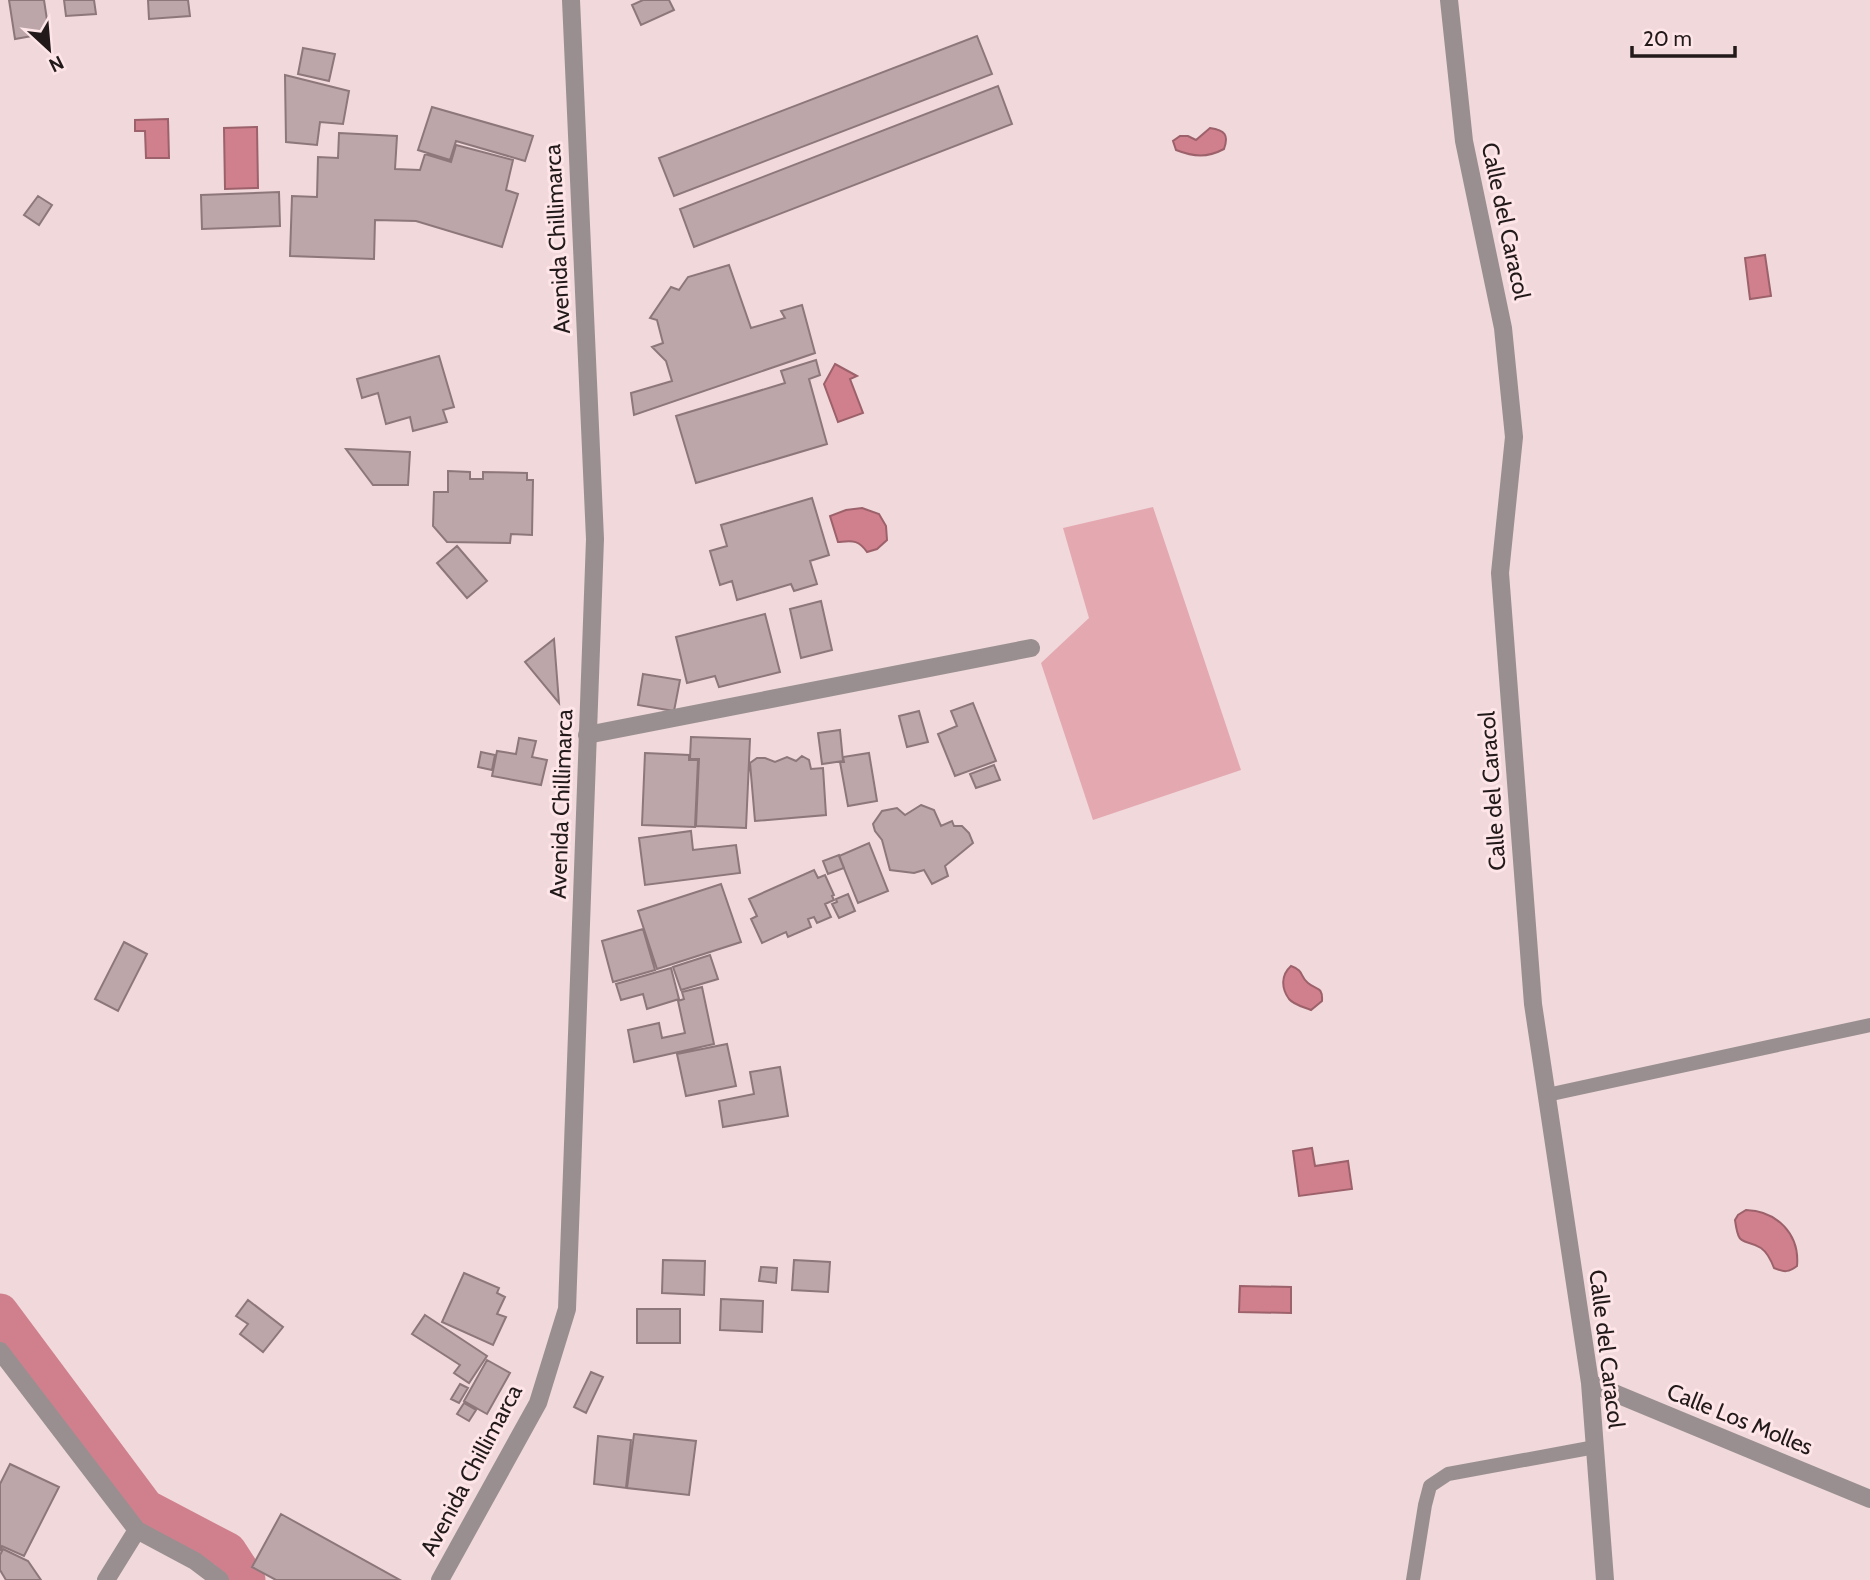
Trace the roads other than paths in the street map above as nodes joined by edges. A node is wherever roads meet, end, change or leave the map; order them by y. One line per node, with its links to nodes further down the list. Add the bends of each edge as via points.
1 (571, 0): 4 (street, Avenida Chillimarca, via 595,539)
2 (1448, 0): 6 (street, Calle del Caracol, via 1464,141 1503,328 1514,437 1500,573 1533,1004)
3 (1031, 648): 4 (street)
4 (587, 735): 14 (street, Avenida Chillimarca, via 567,1309 538,1402)
5 (1870, 1025): 6 (lane)
6 (1547, 1095): 8 (street, Calle del Caracol)
7 (0, 1351): 11 (street)
8 (1590, 1383): 9 (street, Calle del Caracol); 10 (street, Calle Los Molles)
9 (1595, 1447): 15 (lane, via 1448,1474 1430,1486); 16 (street, Calle del Caracol)
10 (1870, 1499)
11 (137, 1530): 12 (street); 13 (street, via 195,1561)
12 (106, 1580)
13 (219, 1580)
14 (440, 1580)
15 (1413, 1580)
16 (1605, 1580)

